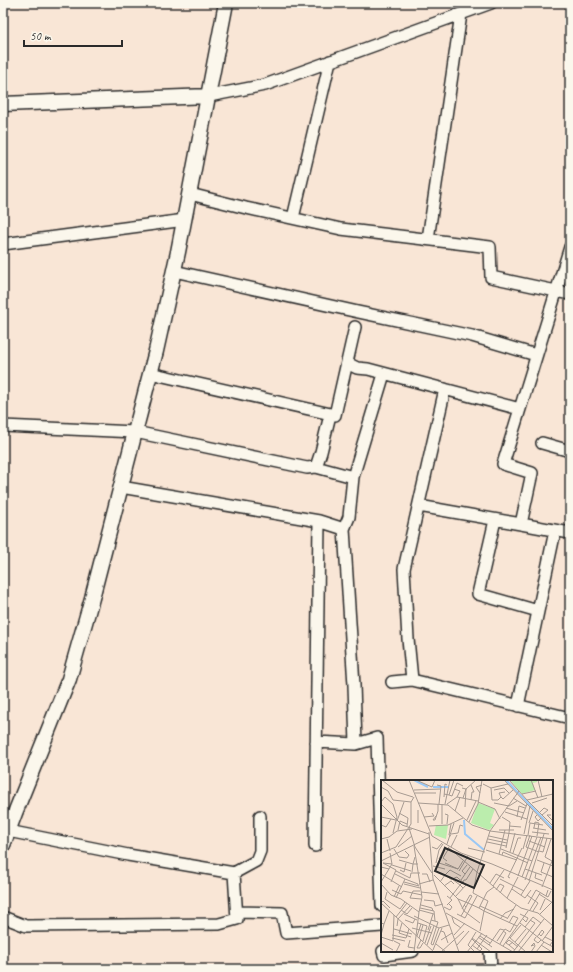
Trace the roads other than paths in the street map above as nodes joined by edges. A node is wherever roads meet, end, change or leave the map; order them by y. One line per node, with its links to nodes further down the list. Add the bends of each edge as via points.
1 (226, 3): 5 (street)
2 (491, 3): 3 (street)
3 (461, 14): 4 (street); 10 (street)
4 (330, 61): 5 (street, via 264,85); 8 (street)
5 (209, 96): 6 (street); 7 (street)
6 (3, 104)
7 (190, 194): 8 (street); 9 (street)
8 (293, 218): 10 (street, via 341,229)
9 (185, 220): 11 (street); 13 (street)
10 (428, 239): 14 (street, via 490,247 491,277)
11 (3, 244)
12 (570, 247): 14 (street)
13 (174, 272): 17 (street, via 472,336); 19 (street)
14 (556, 291): 15 (street); 17 (street)
15 (570, 294)
16 (356, 327): 18 (street)
17 (536, 355): 22 (street)
18 (347, 363): 20 (street); 23 (street)
19 (150, 373): 23 (street); 25 (street)
20 (384, 374): 21 (street); 29 (street)
21 (445, 389): 22 (street); 31 (street)
22 (520, 409): 34 (street, via 503,464 532,473)
23 (335, 415): 28 (street, via 330,415)
24 (3, 426): 25 (street)
25 (135, 432): 28 (street, via 307,468); 30 (street)
26 (542, 443): 27 (street)
27 (570, 451)
28 (316, 467): 29 (street)
29 (353, 477): 35 (street, via 349,517)
30 (121, 487): 33 (street); 46 (street, via 69,679)
31 (419, 506): 32 (street); 39 (street, via 404,569)
32 (494, 520): 34 (street); 38 (street, via 478,594)
33 (319, 521): 35 (street); 43 (street)
34 (521, 524): 36 (street)
35 (344, 529): 44 (street)
36 (555, 530): 37 (street); 38 (street)
37 (570, 533)
38 (538, 611): 41 (street)
39 (412, 680): 40 (street); 41 (street)
40 (392, 682)
41 (518, 706): 42 (street)
42 (570, 718)
43 (316, 742): 44 (street); 48 (street)
44 (356, 744): 50 (street, via 377,738)
45 (260, 816): 49 (street, via 260,851 256,862)
46 (8, 831): 47 (street); 49 (street, via 128,856)
47 (3, 845)
48 (315, 846)
49 (234, 872): 51 (street)
50 (381, 872)
51 (237, 912): 52 (street, via 237,919 219,924 26,926); 53 (street, via 282,913 286,933)
52 (3, 917)
53 (381, 926)
54 (383, 952): 55 (street, via 384,955)
55 (406, 952)
56 (490, 952): 57 (street)
57 (491, 969)

